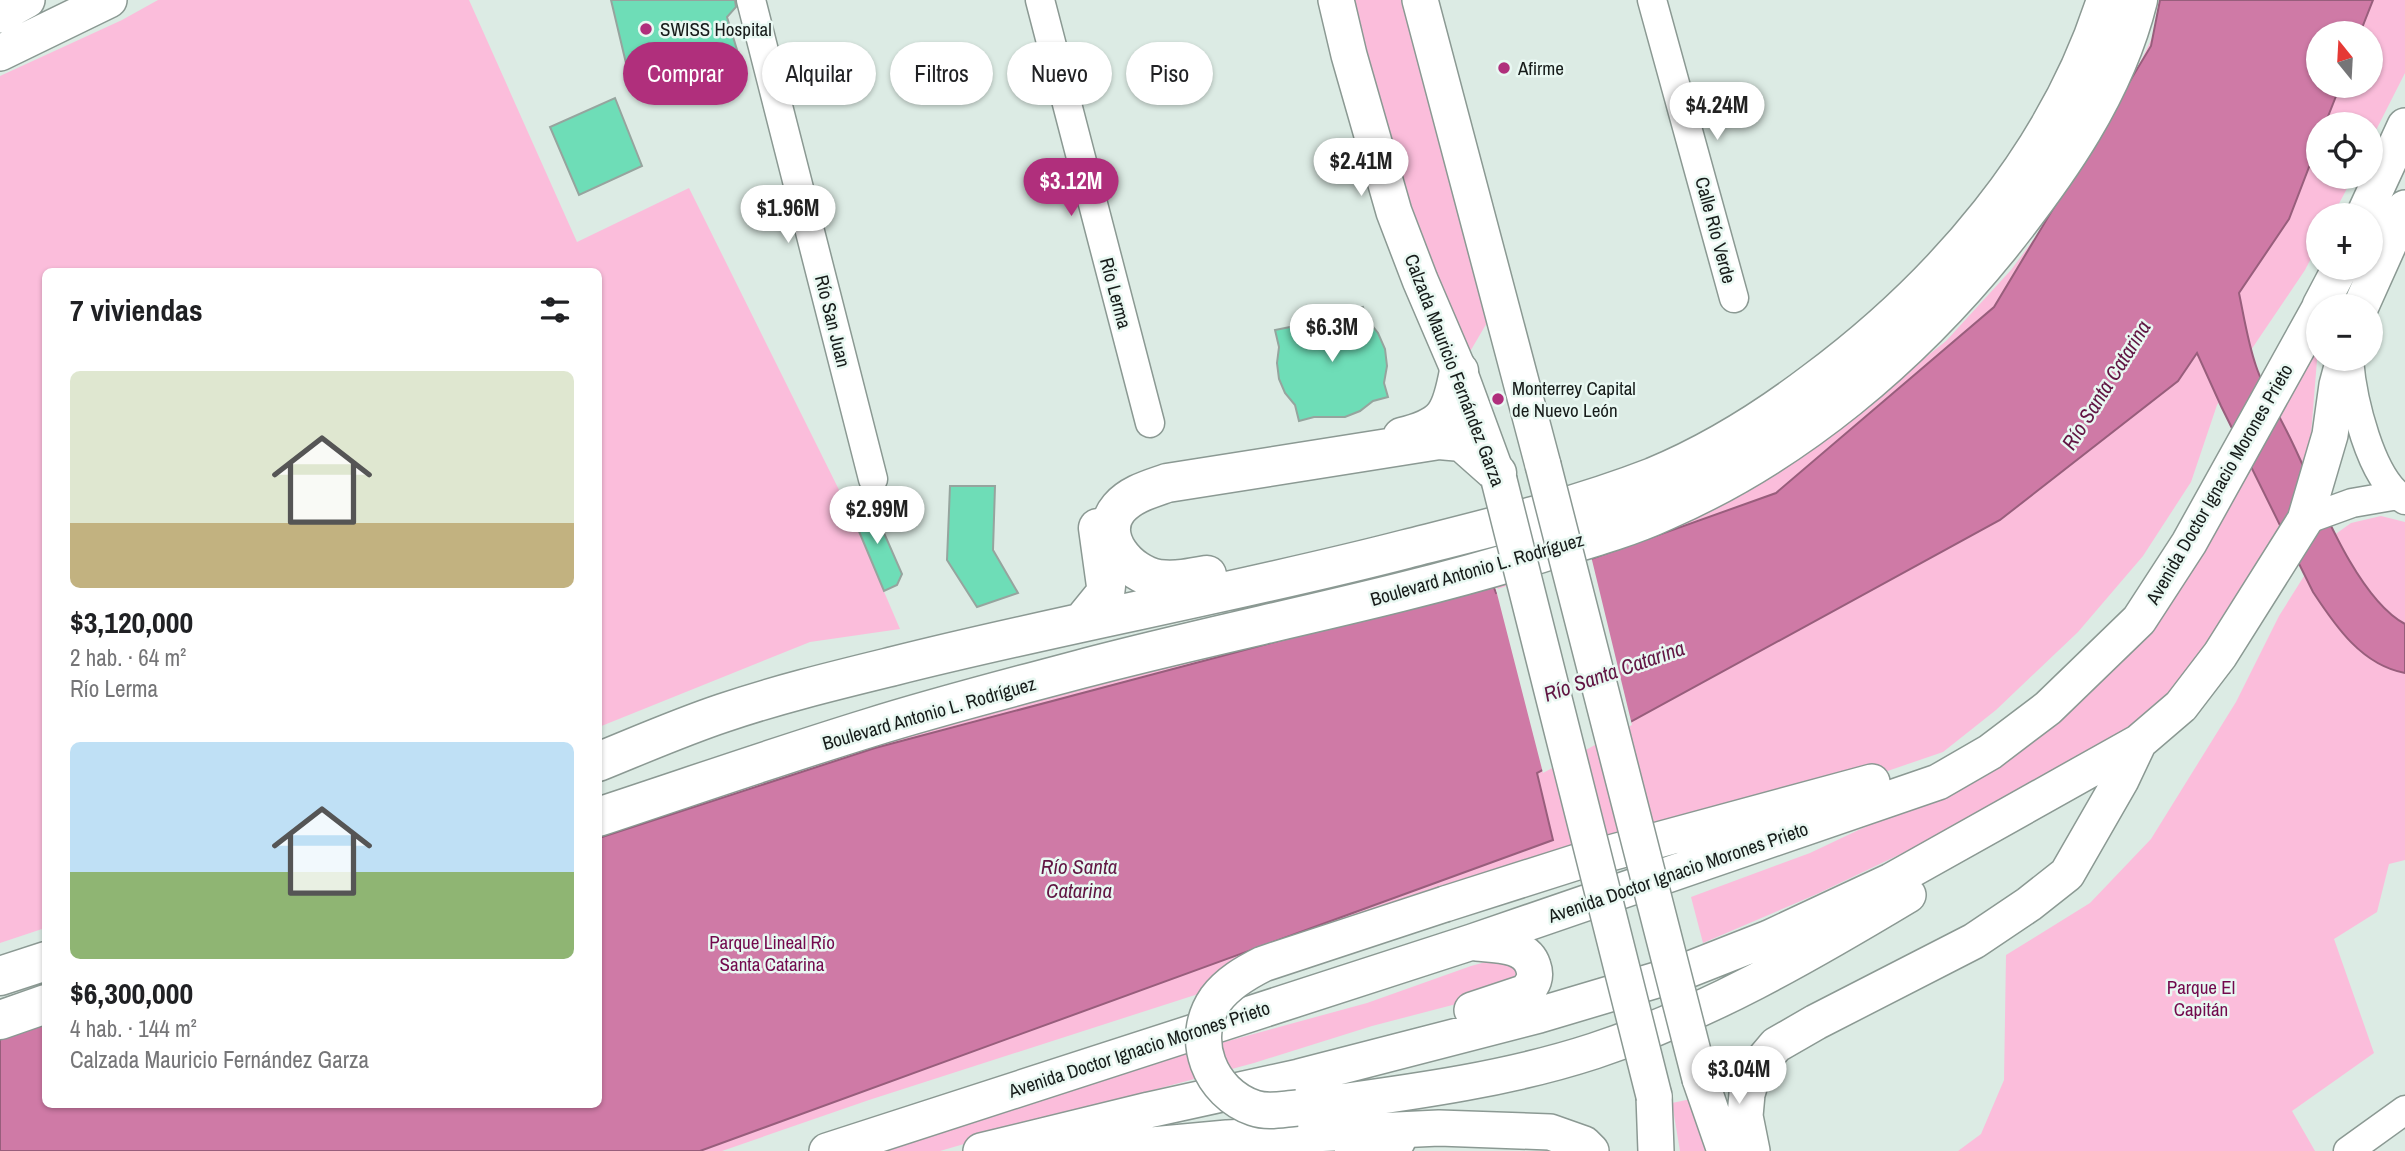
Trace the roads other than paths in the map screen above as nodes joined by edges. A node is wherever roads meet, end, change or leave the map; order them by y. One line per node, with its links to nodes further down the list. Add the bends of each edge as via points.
1 (27, 0): 10 (main road)
2 (109, 0): 11 (main road)
3 (751, 0): 23 (street, Río San Juan)
4 (1040, 0): 21 (street, Río Lerma)
5 (1336, 0): 18 (main road, Calzada Mauricio Fernández Garza, via 1395,212)
6 (1420, 0): 47 (main road, bridge, via 1700,1079)
7 (1652, 0): 16 (street, Calle Río Verde)
8 (2106, 0): 26 (highway, Boulevard Antonio L. Rodríguez, via 2071,87 1987,218 1878,331 1775,411 1713,448 1597,497)
9 (2138, 0): 31 (highway, Boulevard Antonio L. Rodríguez, via 2111,79 2078,138 2035,201 1944,311 1891,364 1834,409 1714,488 1623,527 1460,578 1057,675 871,727)
10 (0, 15)
11 (0, 53)
12 (2405, 126): 13 (main road)
13 (2370, 203)
14 (2405, 208): 15 (main road)
15 (2366, 294)
16 (1734, 298)
17 (2306, 331): 29 (main road, Avenida Doctor Ignacio Morones Prieto, via 2189,543 2139,620 2048,708)
18 (1460, 371): 22 (main road, Calzada Mauricio Fernández Garza); 27 (highway, via 1450,407 1429,429 1377,442 1160,471 1122,485 1106,502 1099,523 1105,594)
19 (2342, 371): 25 (main road, via 2330,435)
20 (2348, 371): 24 (street, via 2367,444)
21 (1150, 423)
22 (1498, 477): 26 (highway, via 1462,442 1439,440 1167,483 1132,496 1113,516 1111,526 1114,543 1125,560 1157,579 1180,580 1274,566); 46 (main road, Calzada Mauricio Fernández Garza, bridge, via 1654,1097)
23 (873, 479)
24 (2401, 497): 25 (street, via 2352,503)
25 (2305, 520): 28 (main road, via 2220,655 2181,706)
26 (1349, 564): 27 (highway, Boulevard Antonio L. Rodríguez)
27 (1083, 621): 30 (highway, Boulevard Antonio L. Rodríguez, via 799,690 723,713)
28 (2139, 742): 32 (main road); 48 (main road, via 2067,874 1974,940 1776,1045 1754,1071 1747,1094 1745,1116)
29 (1990, 752): 33 (main road, Avenida Doctor Ignacio Morones Prieto, via 1938,782); 38 (main road, bridge, via 1577,862 1263,964 1227,987 1215,1001 1203,1048 1219,1085 1257,1109 1269,1110)
30 (602, 760)
31 (602, 816)
32 (1985, 829): 38 (main road, via 1891,881 1680,973); 38 (main road, via 1941,874 1753,983 1660,1026 1565,1059 1418,1091)
33 (1472, 942): 38 (main road, via 1523,952 1533,964 1532,985 1516,996 1372,1045); 43 (main road, Avenida Doctor Ignacio Morones Prieto)
34 (42, 962): 35 (highway)
35 (0, 976)
36 (42, 1005): 37 (highway)
37 (0, 1020)
38 (1298, 1092): 41 (main road, via 1313,1113 1334,1115 1543,1107 1565,1111); 42 (main road)
39 (2405, 1110): 49 (street)
40 (1439, 1128): 41 (main road, via 1550,1132 1584,1144); 42 (main road, via 1141,1146); 44 (street, via 1405,1141)
41 (1588, 1135): 45 (main road, via 1600,1131)
42 (991, 1148)
43 (827, 1151)
44 (1349, 1151)
45 (1613, 1151)
46 (1656, 1151)
47 (1725, 1151)
48 (1752, 1151)
49 (2348, 1151)

